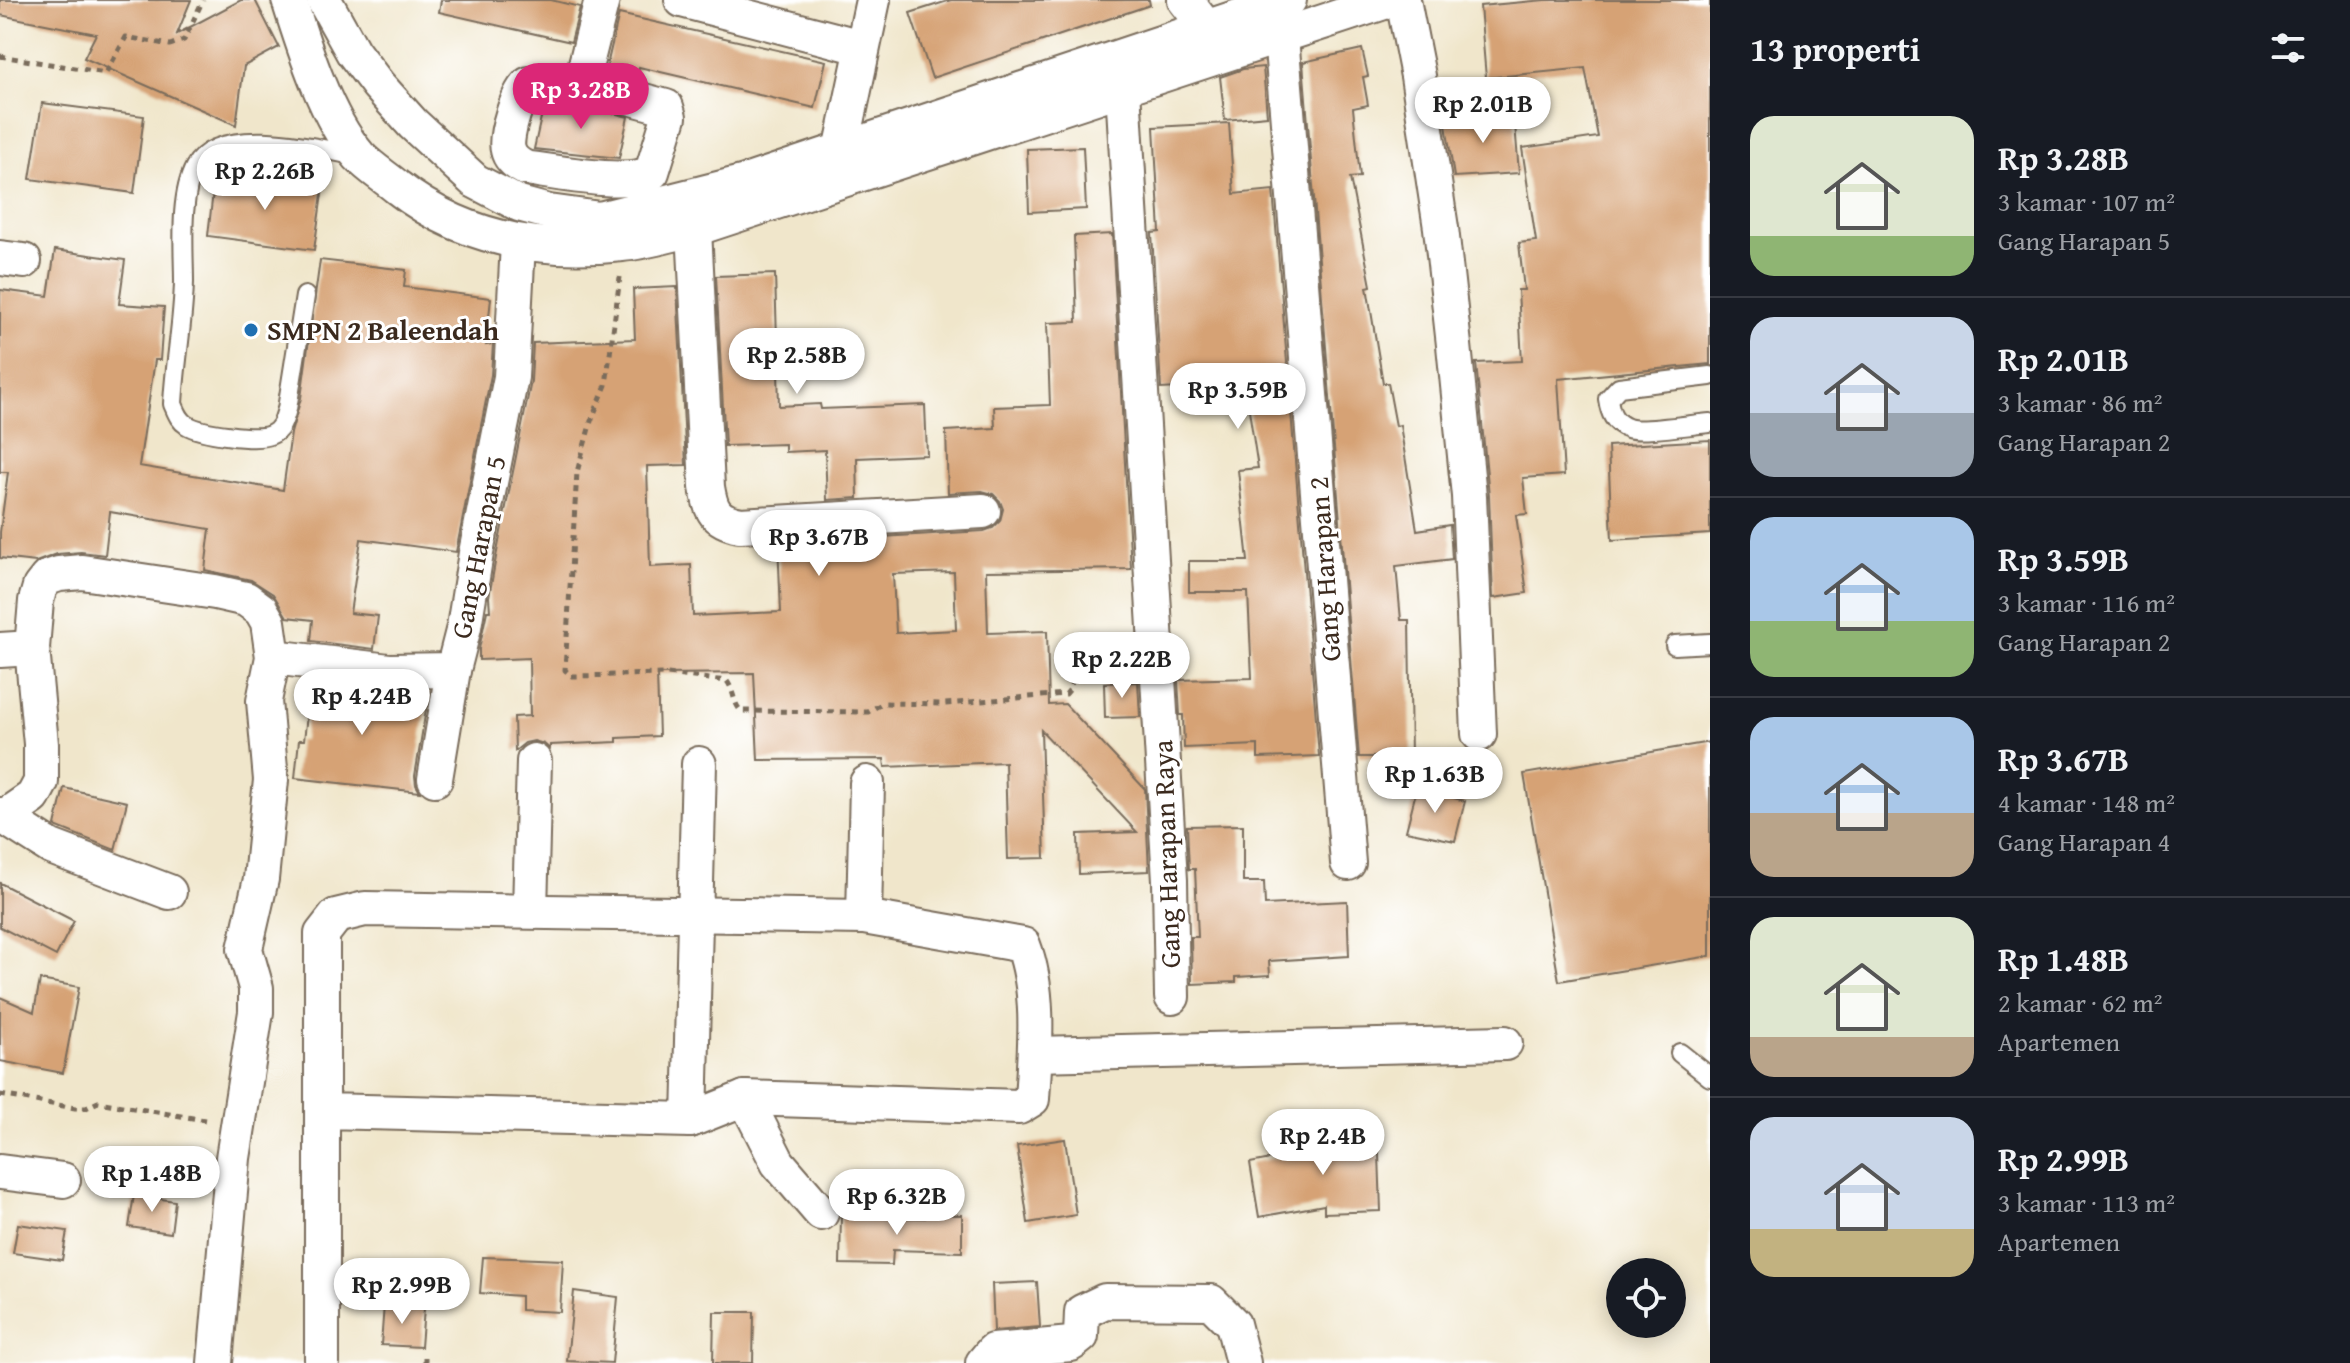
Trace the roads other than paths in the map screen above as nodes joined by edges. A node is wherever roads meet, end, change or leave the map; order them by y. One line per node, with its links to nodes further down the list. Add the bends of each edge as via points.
1 (289, 0): 16 (street, via 325,101)
2 (324, 0): 15 (street, via 353,52 413,124 475,181 519,204 600,219)
3 (602, 0): 13 (street)
4 (682, 0): 12 (street)
5 (873, 0): 12 (street)
6 (1185, 0): 10 (street)
7 (1289, 0): 10 (street)
8 (1390, 0): 11 (street)
9 (1403, 0): 28 (street, via 1441,228 1456,360 1469,496)
10 (1206, 27): 15 (street)
11 (1281, 36): 14 (street); 34 (street, Gang Harapan 2)
12 (861, 47): 15 (street)
13 (581, 84): 13 (street, via 529,84 521,91 507,144 515,163 594,177 636,178 652,172 668,110)
14 (1123, 89): 17 (street); 39 (street, Gang Harapan Raya, via 1170,880)
15 (841, 151)
16 (359, 156): 18 (street, via 442,216); 19 (lane, via 274,142 238,143 214,149 195,165 187,189 173,404 178,417 201,430 273,435 287,409)
17 (694, 229): 18 (street, via 625,244); 22 (street, via 707,487 717,515 740,525)
18 (518, 243): 27 (street, Gang Harapan 5, via 511,377)
19 (305, 296)
20 (1710, 376): 21 (lane, via 1619,387 1608,399 1610,413 1630,430)
21 (1710, 423)
22 (983, 511)
23 (1710, 643): 24 (lane)
24 (1675, 645)
25 (16, 649): 26 (street, via 47,578 82,572 246,599 268,622); 33 (street, via 41,744 41,782 33,797)
26 (273, 657): 27 (street, Gang Harapan 5, via 389,671); 50 (street, via 264,701 271,780 261,879 245,949 256,988 256,1012 238,1125)
27 (453, 670): 31 (street)
28 (1479, 734)
29 (534, 761): 36 (street)
30 (699, 764): 37 (street)
31 (435, 779)
32 (867, 783): 38 (street)
33 (2, 816): 35 (street, via 51,847)
34 (1348, 863)
35 (169, 892)
36 (530, 910): 37 (street); 45 (street, via 365,909 336,916 322,934)
37 (695, 914): 38 (street); 46 (street)
38 (864, 917): 42 (street, via 1023,945 1032,968)
39 (1172, 997)
40 (1505, 1043): 42 (street)
41 (1680, 1053): 43 (lane)
42 (1035, 1054): 44 (street, via 1032,1099 1019,1107)
43 (1710, 1077)
44 (745, 1098): 46 (street); 49 (street, via 778,1163)
45 (324, 1111): 46 (street); 51 (street)
46 (690, 1120)
47 (0, 1172): 48 (street)
48 (63, 1180)
49 (821, 1213)
50 (215, 1363)
51 (322, 1363)
52 (983, 1363): 53 (street, via 993,1351 1071,1344 1081,1336 1082,1312 1105,1301 1211,1302 1233,1324)
53 (1243, 1363)

